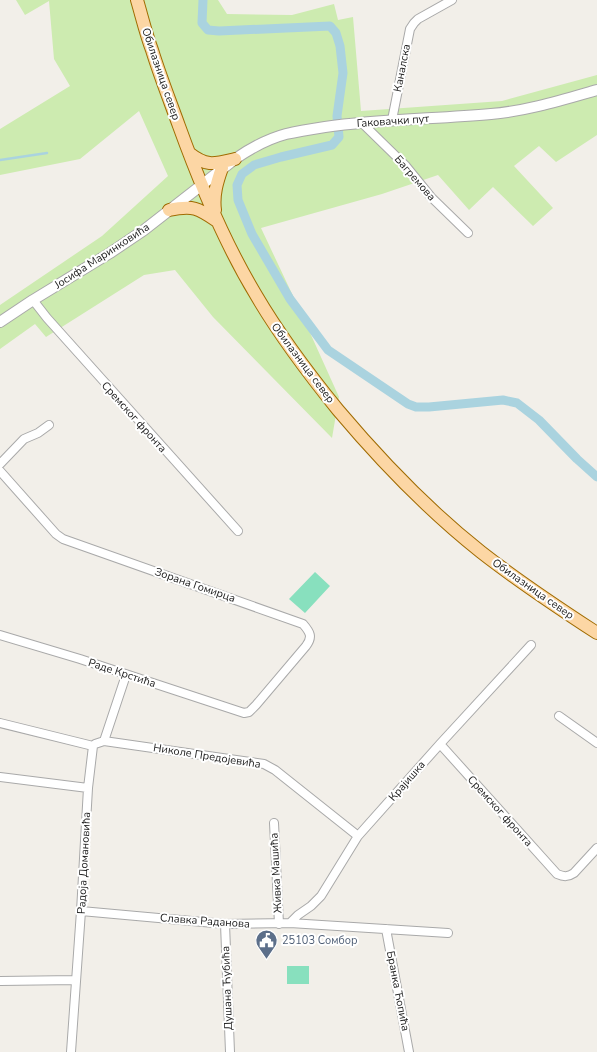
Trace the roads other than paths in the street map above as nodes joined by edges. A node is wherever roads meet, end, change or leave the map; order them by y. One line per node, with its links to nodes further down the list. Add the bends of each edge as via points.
1 (137, 0): 6 (main road, Обилазница север, via 151,49)
2 (452, 0): 4 (street, Каналска, via 418,19 410,29)
3 (597, 90): 4 (street, Гаковачки пут, via 535,108 491,114)
4 (392, 120): 5 (street, Гаковачки пут)
5 (362, 123): 7 (street, Гаковачки пут, via 286,134 263,142); 12 (street, Багремова)
6 (189, 154): 7 (main road, via 199,161 208,163); 9 (main road, Обилазница север)
7 (235, 159): 8 (street, Гаковачки пут)
8 (222, 168): 9 (street, Гаковачки пут); 11 (main road, via 214,194)
9 (201, 184): 10 (street, Јосифа Маринковића); 11 (main road, Обилазница север)
10 (169, 210): 11 (main road, via 190,207); 13 (street, Јосифа Маринковића, via 110,253)
11 (217, 221): 19 (main road, Обилазница север, via 234,256 275,326 309,374 388,467 480,552)
12 (468, 233)
13 (33, 300): 14 (street, Јосифа Маринковића); 18 (street, Сремског фронта)
14 (0, 322)
15 (49, 425): 16 (street, via 24,439)
16 (0, 464)
17 (0, 471): 23 (street, Зорана Гомирца, via 63,539 304,624 310,641 256,705)
18 (238, 531)
19 (597, 633)
20 (0, 635): 22 (street, Раде Крстића)
21 (531, 645): 28 (street, Крајишка)
22 (126, 675): 23 (street, Раде Крстића); 26 (street)
23 (244, 713)
24 (559, 716): 27 (street)
25 (0, 723): 29 (street)
26 (104, 741): 29 (street); 33 (street, Николе Предојевића, via 264,764)
27 (597, 743)
28 (440, 744): 33 (street, Крајишка); 34 (street, Сремског фронта, via 557,874 570,876)
29 (93, 746): 31 (street, Радоја Домановића)
30 (0, 777): 31 (street)
31 (88, 788): 35 (street, Радоја Домановића)
32 (274, 823): 38 (street, Живка Машића)
33 (358, 836): 36 (street, Крајишка, via 321,896)
34 (597, 848)
35 (81, 911): 37 (street, Славка Раданова); 41 (street, Радоја Домановића)
36 (290, 923): 38 (street, Славка Раданова); 39 (street, Славка Раданова)
37 (225, 924): 38 (street, Славка Раданова); 44 (street, Душана Ћубића)
38 (279, 924)
39 (386, 930): 40 (street, Славка Раданова); 45 (street, Бранка Ћопића)
40 (448, 933)
41 (76, 980): 42 (street); 43 (street, Радоја Домановића)
42 (0, 982)
43 (71, 1052)
44 (230, 1052)
45 (409, 1052)

